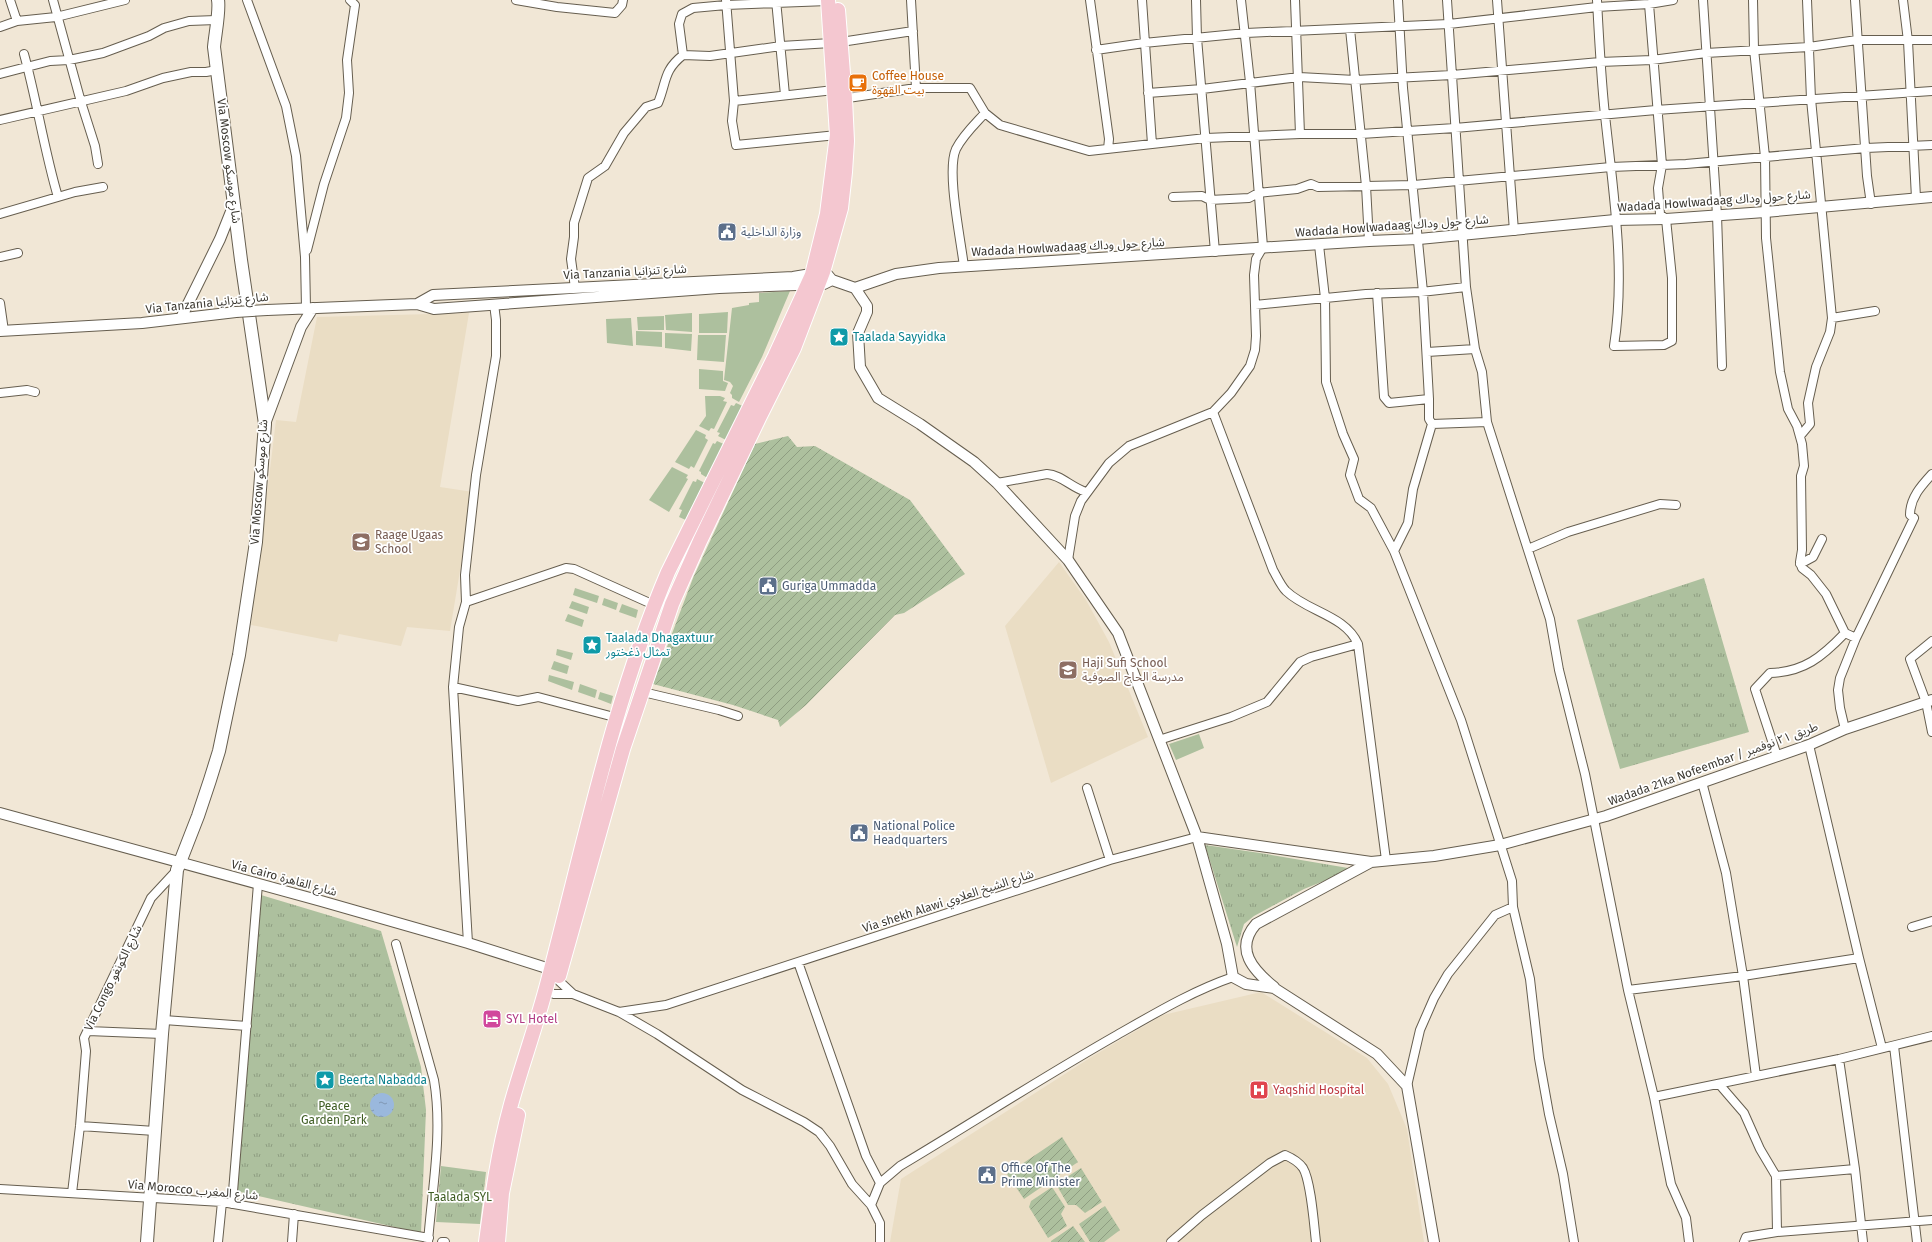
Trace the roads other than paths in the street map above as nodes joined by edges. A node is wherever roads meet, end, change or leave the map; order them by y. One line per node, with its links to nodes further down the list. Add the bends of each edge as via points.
1 (10, 0): 32 (street)
2 (53, 0): 29 (street)
3 (125, 0): 29 (street)
4 (218, 0): 30 (main road, Via Moscow شارع موسكو)
5 (247, 0): 131 (street, via 286,106 296,156)
6 (350, 0): 131 (street, via 355,5 355,12 350,28 347,60 350,93 346,118 324,184)
7 (516, 0): 8 (street, via 615,13)
8 (624, 0)
9 (831, 0): 25 (street); 44 (highway)
10 (911, 0): 38 (street)
11 (1090, 0): 49 (street)
12 (1142, 0): 45 (street)
13 (1196, 0): 40 (street)
14 (1241, 0): 39 (street)
15 (1295, 0): 37 (street)
16 (1398, 0): 35 (street)
17 (1448, 0): 33 (street)
18 (1497, 0): 31 (street)
19 (1673, 0): 28 (street)
20 (1702, 0): 51 (street)
21 (1753, 0): 48 (street)
22 (1807, 0): 47 (street)
23 (1855, 0): 41 (street)
24 (1903, 0): 43 (street)
25 (777, 1): 26 (street); 46 (street)
26 (726, 2): 50 (street); 53 (street, via 693,8 682,14 680,24)
27 (1597, 4): 28 (street); 31 (street); 56 (street)
28 (1649, 4): 55 (street)
29 (59, 16): 32 (street); 54 (street)
30 (216, 20): 54 (street, via 189,21 164,28 103,53); 58 (main road, Via Moscow شارع موسكو, via 214,47)
31 (1498, 20): 33 (street); 59 (street)
32 (17, 21): 34 (street)
33 (1449, 24): 35 (street); 61 (street)
34 (0, 27)
35 (1400, 27): 36 (street); 62 (street)
36 (1350, 29): 37 (street); 64 (street)
37 (1297, 30): 39 (street); 63 (street)
38 (913, 32): 44 (street); 66 (street)
39 (1246, 33): 40 (street); 65 (street)
40 (1197, 38): 45 (street); 67 (street)
41 (1856, 40): 43 (street); 47 (street); 71 (street)
42 (1932, 40): 43 (street)
43 (1908, 41): 69 (street)
44 (836, 43): 46 (street); 73 (highway)
45 (1144, 43): 49 (street); 70 (street)
46 (780, 46): 50 (street); 72 (street)
47 (1809, 47): 48 (street); 74 (street)
48 (1754, 49): 51 (street); 77 (street)
49 (1096, 50): 96 (street, via 1109,138)
50 (730, 52): 53 (street, via 710,56); 75 (street)
51 (1706, 53): 55 (street); 78 (street)
52 (24, 54): 57 (street)
53 (683, 55): 135 (street, via 667,70 658,103 646,107 624,134 605,166 588,178 574,223 571,259)
54 (69, 60): 57 (street, via 50,61); 76 (street)
55 (1652, 60): 56 (street); 79 (street)
56 (1600, 62): 59 (street); 82 (street)
57 (28, 67): 60 (street); 80 (street)
58 (217, 70): 76 (street, via 163,78 126,91); 114 (main road, Via Moscow شارع موسكو)
59 (1502, 70): 61 (street); 84 (street)
60 (0, 74)
61 (1452, 75): 62 (street); 85 (street)
62 (1403, 76): 64 (street); 86 (street)
63 (1299, 77): 64 (street); 65 (street); 87 (street)
64 (1355, 80): 88 (street)
65 (1250, 82): 67 (street); 90 (street)
66 (916, 88): 73 (street); 81 (street, via 970,88)
67 (1202, 89): 70 (street); 91 (street)
68 (1932, 91): 69 (street)
69 (1911, 92): 71 (street); 94 (street)
70 (1148, 93): 92 (street)
71 (1861, 95): 74 (street); 95 (street)
72 (785, 96): 73 (street); 75 (street)
73 (838, 96): 89 (highway); 133 (highway, via 846,141 842,201)
74 (1811, 99): 77 (street); 97 (street)
75 (734, 101): 89 (street, via 732,121 736,145)
76 (81, 102): 80 (street); 100 (street)
77 (1760, 102): 78 (street); 98 (street)
78 (1710, 107): 79 (street); 99 (street)
79 (1656, 110): 82 (street); 101 (street)
80 (39, 111): 83 (street); 109 (street, via 44,148)
81 (985, 112): 96 (street, via 1000,125 1015,130 1089,152); 132 (street, via 964,136 953,160 953,182)
82 (1605, 114): 84 (street); 102 (street)
83 (0, 120)
84 (1507, 122): 85 (street); 103 (street)
85 (1456, 128): 86 (street); 104 (street)
86 (1408, 131): 88 (street); 105 (street)
87 (1300, 134): 88 (street); 90 (street)
88 (1361, 134): 106 (street)
89 (837, 135): 133 (highway)
90 (1253, 136): 91 (street); 108 (street)
91 (1206, 138): 92 (street); 113 (street)
92 (1152, 144): 96 (street)
93 (1932, 145): 94 (street)
94 (1914, 146): 95 (street); 112 (street)
95 (1866, 148): 97 (street); 115 (street)
96 (1108, 149)
97 (1817, 153): 98 (street); 116 (street)
98 (1764, 157): 99 (street); 117 (street)
99 (1714, 161): 101 (street); 119 (street)
100 (98, 164)
101 (1662, 165): 102 (street); 120 (street, via 1658,188 1660,214)
102 (1611, 167): 103 (street); 121 (street)
103 (1509, 177): 104 (street); 122 (street)
104 (1459, 182): 105 (street); 123 (street)
105 (1414, 185): 106 (street); 124 (street)
106 (1366, 186): 108 (street, via 1318,187 1311,184 1297,189); 125 (street)
107 (103, 187): 109 (street)
108 (1258, 193): 113 (street, via 1250,198); 127 (street)
109 (58, 197): 118 (street)
110 (1173, 197): 113 (street, via 1202,196)
111 (1932, 197): 112 (street, Wadada Howlwadaag شارع حول وداك)
112 (1916, 198): 115 (street, Wadada Howlwadaag شارع حول وداك)
113 (1210, 200): 128 (street)
114 (234, 204): 148 (street, via 220,239); 160 (main road, Via Moscow شارع موسكو)
115 (1870, 204): 116 (street, Wadada Howlwadaag شارع حول وداك)
116 (1820, 207): 117 (street, Wadada Howlwadaag شارع حول وداك); 149 (street)
117 (1765, 212): 119 (street, Wadada Howlwadaag شارع حول وداك); 162 (street, via 1780,372 1788,409)
118 (0, 214)
119 (1717, 215): 120 (street, Wadada Howlwadaag شارع حول وداك); 153 (street)
120 (1666, 219): 121 (street, Wadada Howlwadaag شارع حول وداك); 121 (street, via 1672,278 1672,341 1664,345 1642,346 1614,346 1618,322 1619,281)
121 (1615, 220): 122 (street, Wadada Howlwadaag شارع حول وداك)
122 (1514, 231): 123 (street, Wadada Howlwadaag شارع حول وداك)
123 (1464, 235): 124 (street, Wadada Howlwadaag شارع حول وداك); 134 (street)
124 (1419, 239): 125 (street, Wadada Howlwadaag شارع حول وداك); 138 (street)
125 (1369, 241): 126 (street, Wadada Howlwadaag شارع حول وداك)
126 (1319, 245): 127 (street, Wadada Howlwadaag شارع حول وداك); 140 (street)
127 (1263, 248): 128 (street, Wadada Howlwadaag شارع حول وداك); 145 (street, via 1256,259)
128 (1215, 252): 132 (street, Wadada Howlwadaag شارع حول وداك)
129 (18, 253): 130 (street)
130 (0, 257)
131 (305, 257): 146 (street)
132 (964, 267): 136 (street, Wadada Howlwadaag شارع حول وداك, via 896,274)
133 (819, 279): 135 (street, Via Tanzania شارع تنزانيا); 136 (street, Via Tanzania شارع تنزانيا); 141 (street, Via Tanzania شارع تنزانيا); 158 (highway)
134 (1466, 287): 138 (street); 151 (street)
135 (575, 288): 137 (street, Via Tanzania شارع تنزانيا)
136 (855, 288): 164 (street, via 867,306 858,333 860,367 878,398 961,453)
137 (550, 290): 141 (street); 143 (street, Via Tanzania شارع تنزانيا, via 433,295)
138 (1423, 292): 139 (street); 152 (street)
139 (1377, 293): 140 (street); 156 (street, via 1384,397 1389,403)
140 (1325, 298): 145 (street); 169 (street, via 1326,382 1354,459 1350,475 1359,499 1371,508)
141 (551, 301): 144 (street, Via Tanzania شارع تنزانيا)
142 (0, 303): 150 (street)
143 (417, 304): 144 (street, Via Tanzania شارع تنزانيا, via 434,309); 146 (street, Via Tanzania شارع تنزانيا)
144 (494, 304): 172 (street, via 496,356 476,476 465,575)
145 (1255, 305): 157 (street, via 1255,350 1250,366 1232,394)
146 (309, 308): 148 (street, Via Tanzania شارع تنزانيا, bridge); 160 (street)
147 (1875, 311): 149 (street)
148 (181, 318): 150 (street, Via Tanzania شارع تنزانيا, via 142,323)
149 (1832, 318): 162 (street, via 1830,332 1816,367 1808,403 1810,424)
150 (2, 331)
151 (1475, 349): 152 (street); 159 (street, via 1482,372)
152 (1427, 352): 156 (street)
153 (1722, 366)
154 (35, 392): 155 (street, via 27,390)
155 (0, 393)
156 (1429, 399): 161 (street, via 1429,419)
157 (1213, 412): 165 (street, via 1129,446 1109,462); 177 (street, via 1273,570 1285,590 1337,621 1354,634)
158 (753, 415): 173 (highway, via 668,572); 179 (highway, via 672,604)
159 (1487, 422): 161 (street); 168 (street)
160 (266, 424): 199 (main road, Via Moscow شارع موسكو, via 256,542 239,655 219,751 198,816)
161 (1432, 424): 169 (street, via 1413,489 1408,523)
162 (1800, 436): 171 (street, via 1804,466)
163 (1932, 474): 175 (street, via 1917,491 1910,509 1910,515 1914,518)
164 (997, 483): 165 (street, via 1047,474 1055,475 1069,485); 170 (street)
165 (1086, 492): 170 (street, via 1076,516)
166 (1676, 505): 168 (street, via 1660,504 1568,532)
167 (1822, 539): 171 (street, via 1813,557)
168 (1528, 549): 193 (street, via 1550,619 1559,670 1586,774)
169 (1394, 551): 195 (street, via 1461,720)
170 (1068, 560): 187 (street, via 1118,633)
171 (1800, 564): 174 (street, via 1826,594)
172 (466, 602): 173 (street, via 566,568 574,569); 180 (street, via 459,627)
173 (654, 605): 178 (highway)
174 (1845, 633): 175 (street); 189 (street, via 1813,661 1792,671 1770,673 1755,689)
175 (1856, 638): 185 (street, via 1838,690)
176 (1932, 641): 182 (street, via 1910,658)
177 (1358, 644): 187 (street, via 1300,662 1267,702); 197 (street)
178 (635, 660): 179 (highway); 184 (highway)
179 (652, 661): 181 (highway)
180 (453, 687): 184 (street, via 518,701 538,697); 204 (street)
181 (643, 692): 183 (street); 208 (highway, via 623,749)
182 (1929, 701): 185 (street, Wadada 21ka Nofeembar / طريق ٢١ نوفمبر); 186 (street)
183 (738, 716)
184 (618, 718): 208 (highway)
185 (1845, 729): 188 (street, Wadada 21ka Nofeembar / طريق ٢١ نوفمبر)
186 (1932, 732)
187 (1159, 740): 194 (street)
188 (1809, 745): 189 (street, Wadada 21ka Nofeembar / طريق ٢١ نوفمبر); 206 (street)
189 (1777, 756): 190 (street, Wadada 21ka Nofeembar / طريق ٢١ نوفمبر)
190 (1702, 782): 193 (street, Wadada 21ka Nofeembar / طريق ٢١ نوفمبر); 209 (street, via 1726,873)
191 (1087, 788): 196 (street)
192 (0, 812): 199 (street, Via Cairo شارع القاهرة)
193 (1594, 819): 195 (street, Wadada 21ka Nofeembar / طريق ٢١ نوفمبر); 212 (street)
194 (1197, 837): 196 (street, Via shekh Alawi شارع الشيخ العلاوي); 198 (street); 210 (street, via 1227,944)
195 (1500, 844): 197 (street, Wadada 21ka Nofeembar / طريق ٢١ نوفمبر, via 1434,856); 201 (street, via 1512,881)
196 (1110, 860): 207 (street, Via shekh Alawi شارع الشيخ العلاوي)
197 (1386, 860): 198 (street, Wadada 21ka Nofeembar / طريق ٢١ نوفمبر)
198 (1372, 862): 211 (street, via 1256,924 1248,932 1245,944 1249,958 1258,973)
199 (178, 866): 200 (street, Via Cairo شارع القاهرة); 217 (main road); 219 (street, Via Congo شارع الكونغو, via 151,898)
200 (258, 884): 204 (street, Via Cairo شارع القاهرة); 218 (street)
201 (1513, 907): 227 (street, via 1495,915 1448,974 1420,1030); 256 (street, via 1530,979 1539,1058)
202 (1932, 921): 203 (street)
203 (1912, 927)
204 (468, 943): 208 (street, Via Cairo شارع القاهرة)
205 (396, 944): 246 (street, via 438,1099)
206 (1859, 958): 209 (street); 223 (street)
207 (798, 962): 213 (street, Via shekh Alawi شارع الشيخ العلاوي); 234 (street, via 866,1156)
208 (555, 975): 214 (highway); 215 (street, Via Cairo شارع القاهرة)
209 (1743, 976): 212 (street); 225 (street)
210 (1233, 977): 211 (street, via 1246,984); 234 (street, via 1202,988 1097,1046 900,1166)
211 (1274, 988): 227 (street, via 1377,1054)
212 (1628, 990): 228 (street)
213 (708, 991): 216 (street, Via Cairo شارع القاهرة, via 666,1005)
214 (550, 992): 215 (street, Via Cairo شارع القاهرة); 229 (highway)
215 (573, 994): 216 (street, Via Cairo شارع القاهرة)
216 (619, 1012): 240 (street, via 742,1090 819,1132 852,1184)
217 (164, 1020): 218 (street); 220 (main road)
218 (247, 1026): 239 (street)
219 (88, 1031): 220 (street); 230 (street, Via Congo شارع الكونغو, via 84,1038 86,1051)
220 (162, 1034): 231 (main road)
221 (1932, 1036): 222 (street)
222 (1894, 1046): 223 (street); 242 (street)
223 (1882, 1048): 224 (street)
224 (1839, 1059): 225 (street); 232 (street)
225 (1756, 1076): 226 (street)
226 (1719, 1084): 228 (street); 233 (street, via 1744,1113 1760,1149)
227 (1407, 1086): 255 (street)
228 (1654, 1097): 257 (street, via 1671,1184 1686,1218)
229 (514, 1110): 251 (highway, via 497,1165); 252 (highway)
230 (80, 1126): 231 (street); 236 (street, Via Congo شارع الكونغو)
231 (155, 1131): 237 (main road)
232 (1855, 1169): 233 (street); 244 (street)
233 (1776, 1176): 245 (street)
234 (880, 1183): 240 (street)
235 (0, 1189): 236 (street, Via Morocco شارع المغرب)
236 (72, 1193): 237 (street, Via Morocco شارع المغرب)
237 (150, 1198): 238 (street, Via Morocco شارع المغرب); 248 (main road)
238 (222, 1202): 239 (street, Via Morocco شارع المغرب); 249 (street)
239 (232, 1204): 241 (street, Via Morocco شارع المغرب)
240 (871, 1205): 247 (street, via 880,1223)
241 (294, 1214): 246 (street, Via Morocco شارع المغرب); 250 (street)
242 (1915, 1220): 243 (street); 244 (street); 260 (street)
243 (1932, 1220)
244 (1861, 1225): 245 (street); 259 (street)
245 (1777, 1232): 258 (street, via 1746,1237)
246 (428, 1240)
247 (882, 1240)
248 (147, 1242)
249 (218, 1242)
250 (292, 1242)
251 (486, 1242)
252 (498, 1242)
253 (1171, 1242): 254 (street, via 1270,1163 1285,1155 1293,1158 1303,1168)
254 (1316, 1242)
255 (1434, 1242)
256 (1574, 1242)
257 (1689, 1242)
258 (1744, 1242)
259 (1863, 1242)
260 (1917, 1242)

